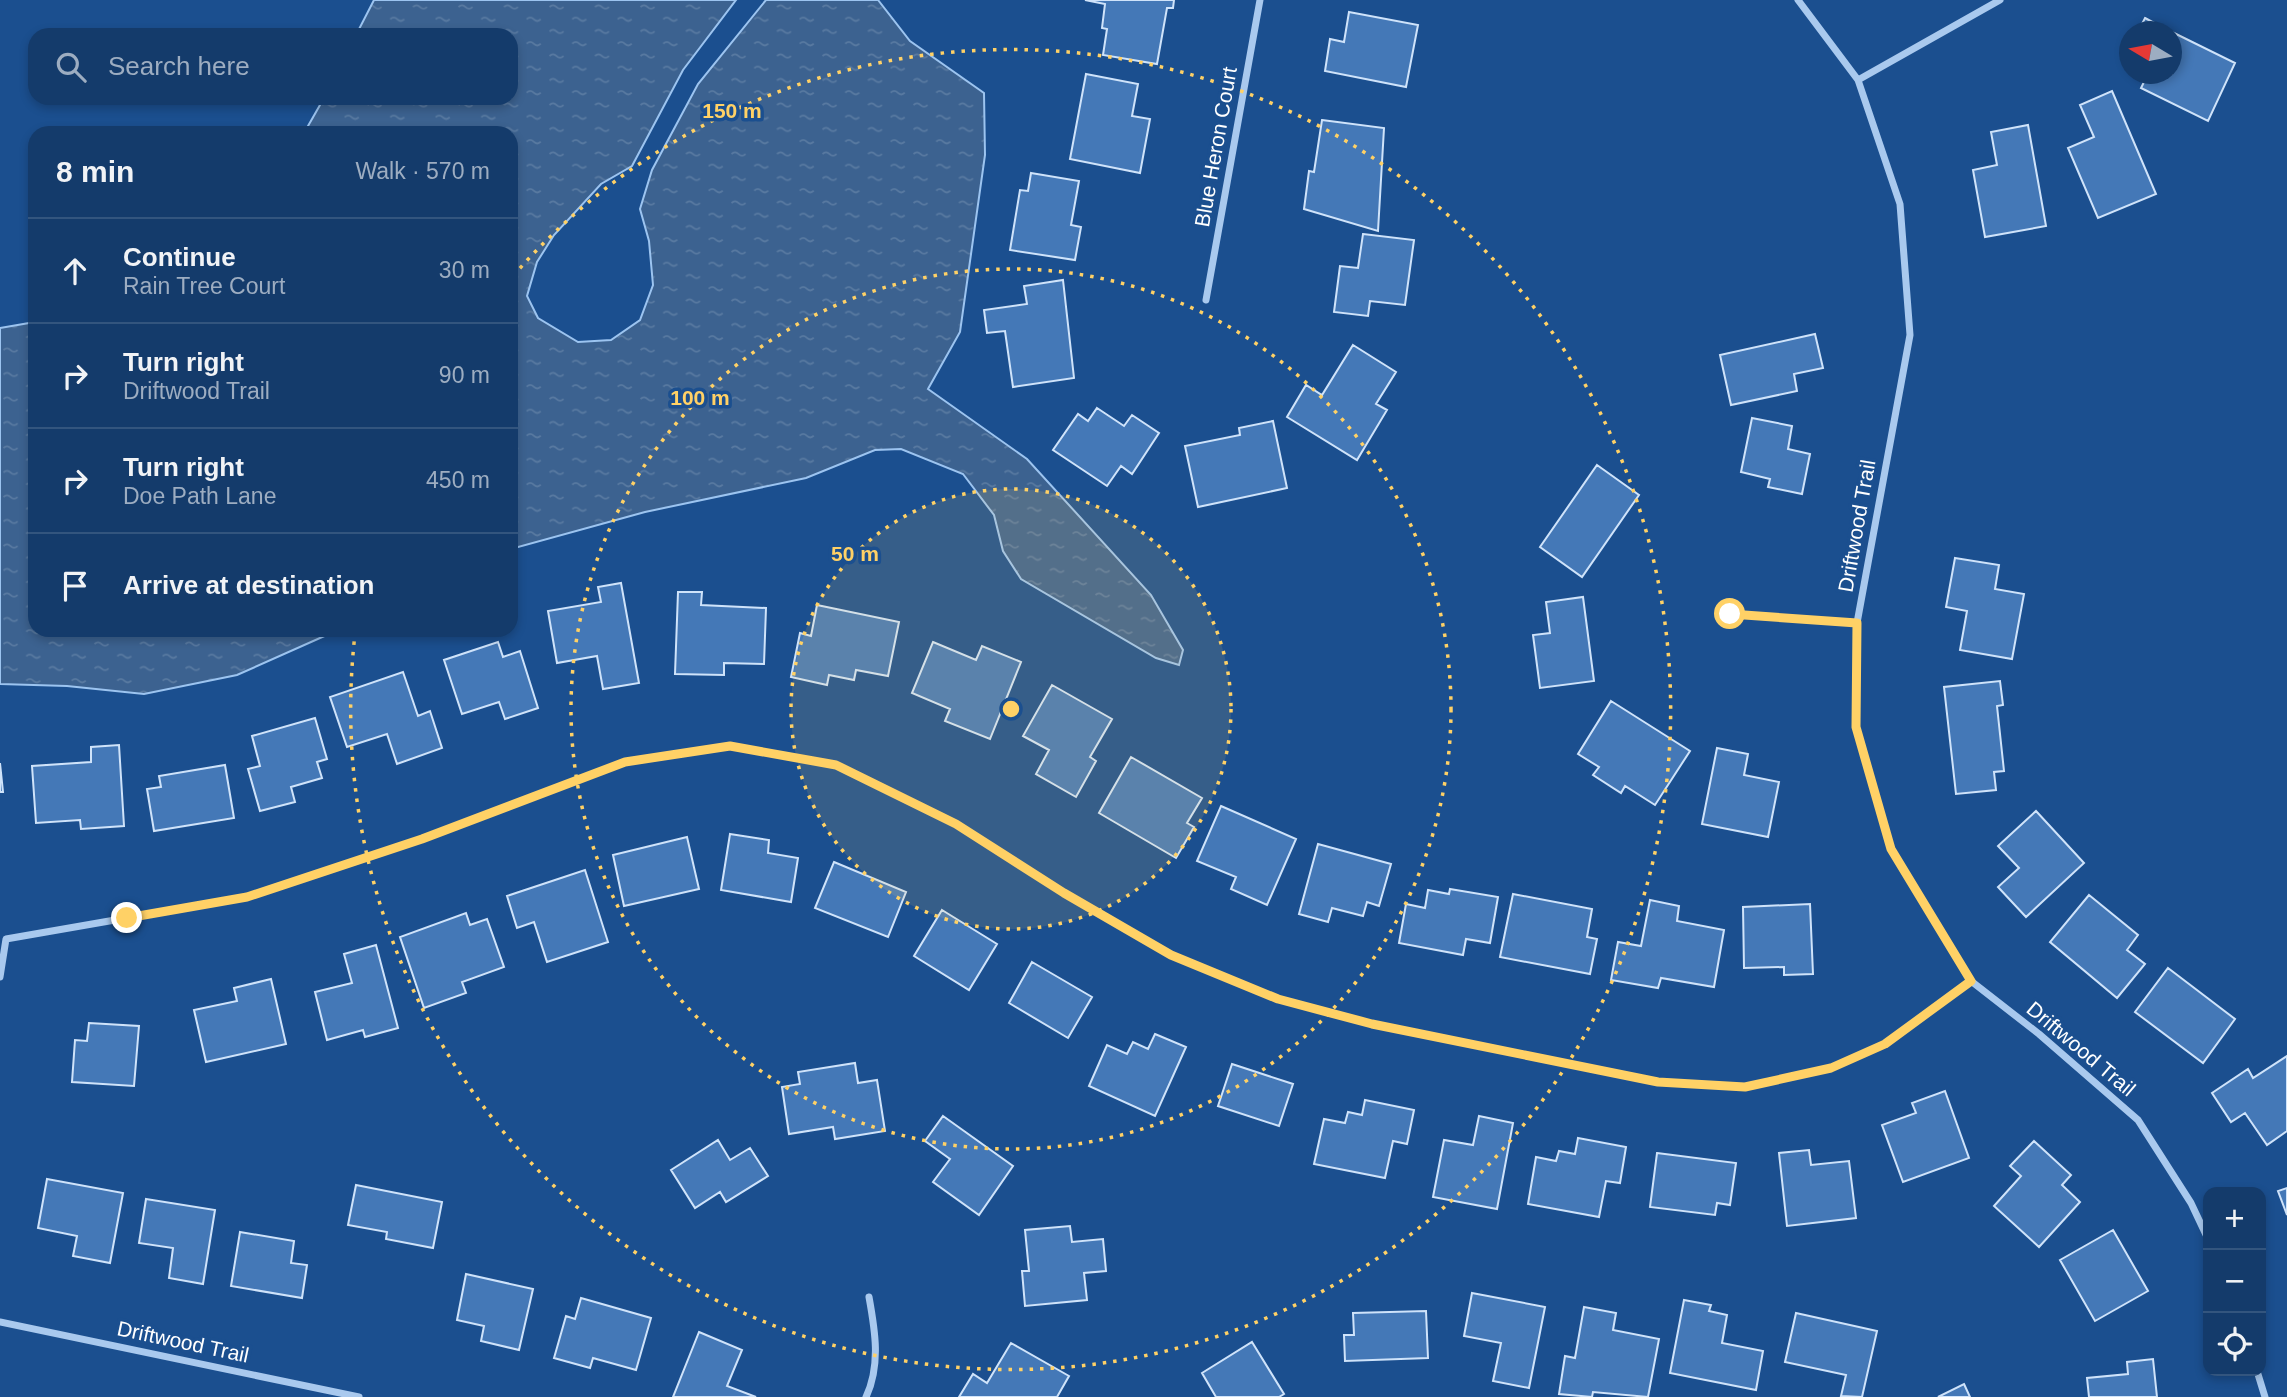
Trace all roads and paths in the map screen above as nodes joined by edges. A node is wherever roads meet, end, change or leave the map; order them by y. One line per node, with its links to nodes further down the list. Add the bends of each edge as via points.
1 (1260, 0): 5 (street, Blue Heron Court)
2 (1798, 0): 4 (street, Driftwood Trail)
3 (2000, 0): 4 (street)
4 (1858, 80): 7 (street, Driftwood Trail, via 1900,204 1910,335)
5 (1206, 300)
6 (1730, 614): 7 (street)
7 (1857, 623): 9 (street, Driftwood Trail, via 1856,727 1891,849)
8 (0, 977): 9 (street, via 6,939 247,897 422,839 625,762 730,746 836,765 956,824 1171,955 1278,999 1372,1024 1658,1082 1745,1087 1831,1068 1885,1044)
9 (1971, 981): 10 (street, Driftwood Trail, via 2138,1120)
10 (2203, 1228)
11 (869, 1297): 16 (street, via 877,1341)
12 (0, 1322): 14 (street, Driftwood Trail)
13 (2259, 1376): 17 (street)
14 (340, 1395): 15 (street, Driftwood Trail)
15 (359, 1397)
16 (866, 1397)
17 (2265, 1397)

